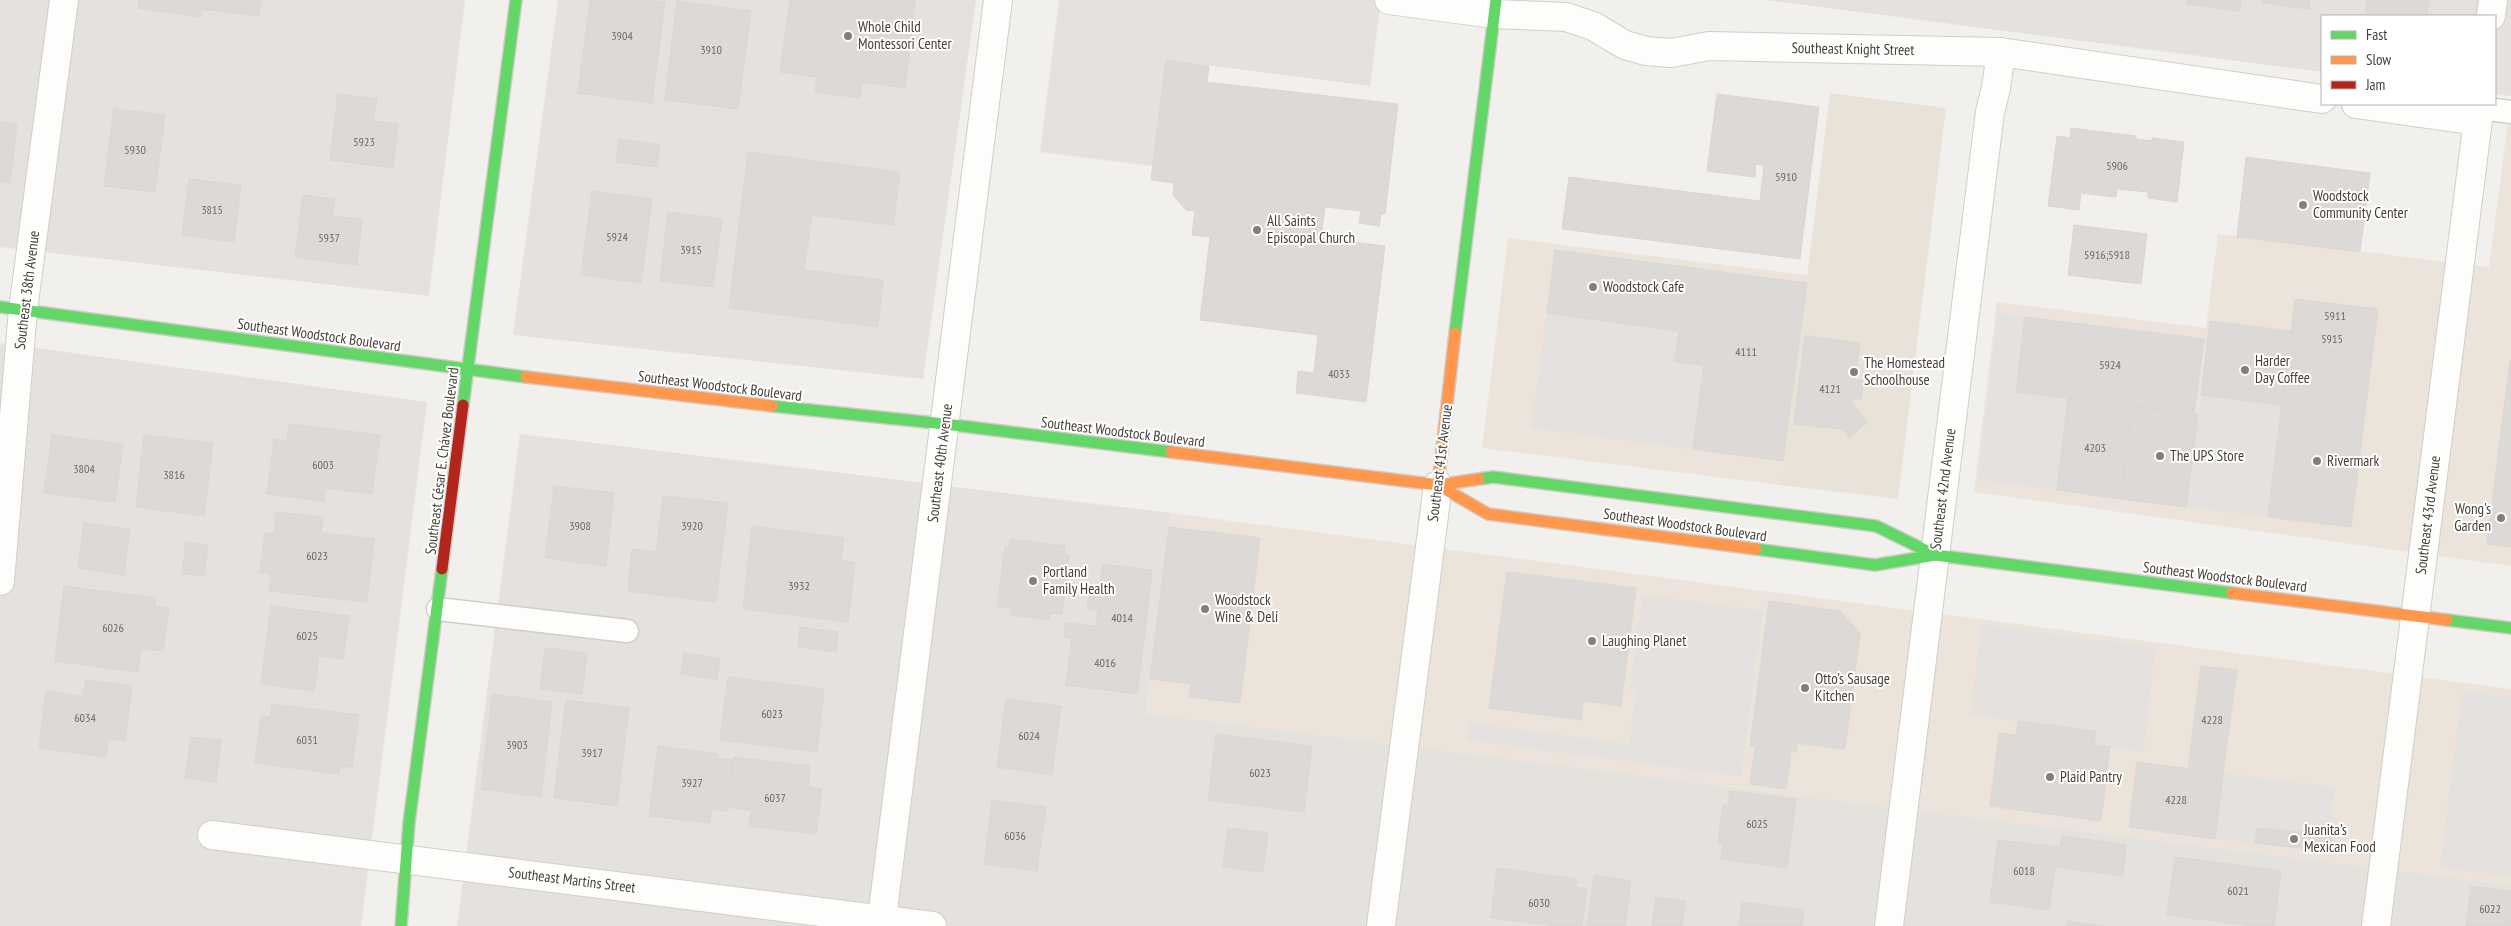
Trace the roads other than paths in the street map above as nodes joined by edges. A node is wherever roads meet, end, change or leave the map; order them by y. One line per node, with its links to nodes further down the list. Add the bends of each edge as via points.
1 (64, 0): 13 (street, Southeast 38th Avenue)
2 (516, 0): 14 (main road, Southeast César E. Chávez Boulevard)
3 (998, 0): 15 (street, Southeast 40th Avenue)
4 (1389, 0): 6 (street, Southeast Knight Street)
5 (2493, 0): 7 (street)
6 (1495, 7): 8 (street, Southeast Knight Street, via 1566,17 1593,26 1625,45 1646,51 1671,53 1708,46); 16 (main road, Southeast 41st Avenue)
7 (2491, 15)
8 (2001, 52): 9 (street, Southeast Knight Street); 17 (street, Southeast 42nd Avenue, via 1990,112)
9 (2321, 99)
10 (2374, 105): 11 (street)
11 (2479, 111): 12 (lane); 20 (street, Southeast 43rd Avenue)
12 (2511, 112)
13 (12, 309): 14 (main road, Southeast Woodstock Boulevard); 18 (street, Southeast 38th Avenue)
14 (469, 369): 15 (main road, Southeast Woodstock Boulevard, via 685,398); 19 (main road, Southeast César E. Chávez Boulevard)
15 (945, 424): 16 (main road, Southeast Woodstock Boulevard); 25 (street, Southeast 40th Avenue)
16 (1438, 486): 17 (main road, Southeast Woodstock Boulevard, via 1493,477 1876,526); 17 (main road, Southeast Woodstock Boulevard, via 1488,514 1875,565); 28 (street, Southeast 41st Avenue)
17 (1935, 555): 20 (main road, Southeast Woodstock Boulevard); 29 (street, Southeast 42nd Avenue)
18 (0, 581)
19 (438, 609): 22 (lane); 24 (main road, Southeast César E. Chávez Boulevard)
20 (2415, 616): 21 (main road, Southeast Woodstock Boulevard); 30 (street, Southeast 43rd Avenue)
21 (2511, 628)
22 (627, 631)
23 (212, 835): 24 (street, Southeast Martins Street)
24 (406, 859): 25 (street, Southeast Martins Street); 26 (main road, Southeast César E. Chávez Boulevard)
25 (882, 923): 27 (street, Southeast Martins Street)
26 (401, 926)
27 (932, 926)
28 (1381, 926)
29 (1888, 926)
30 (2376, 926)

